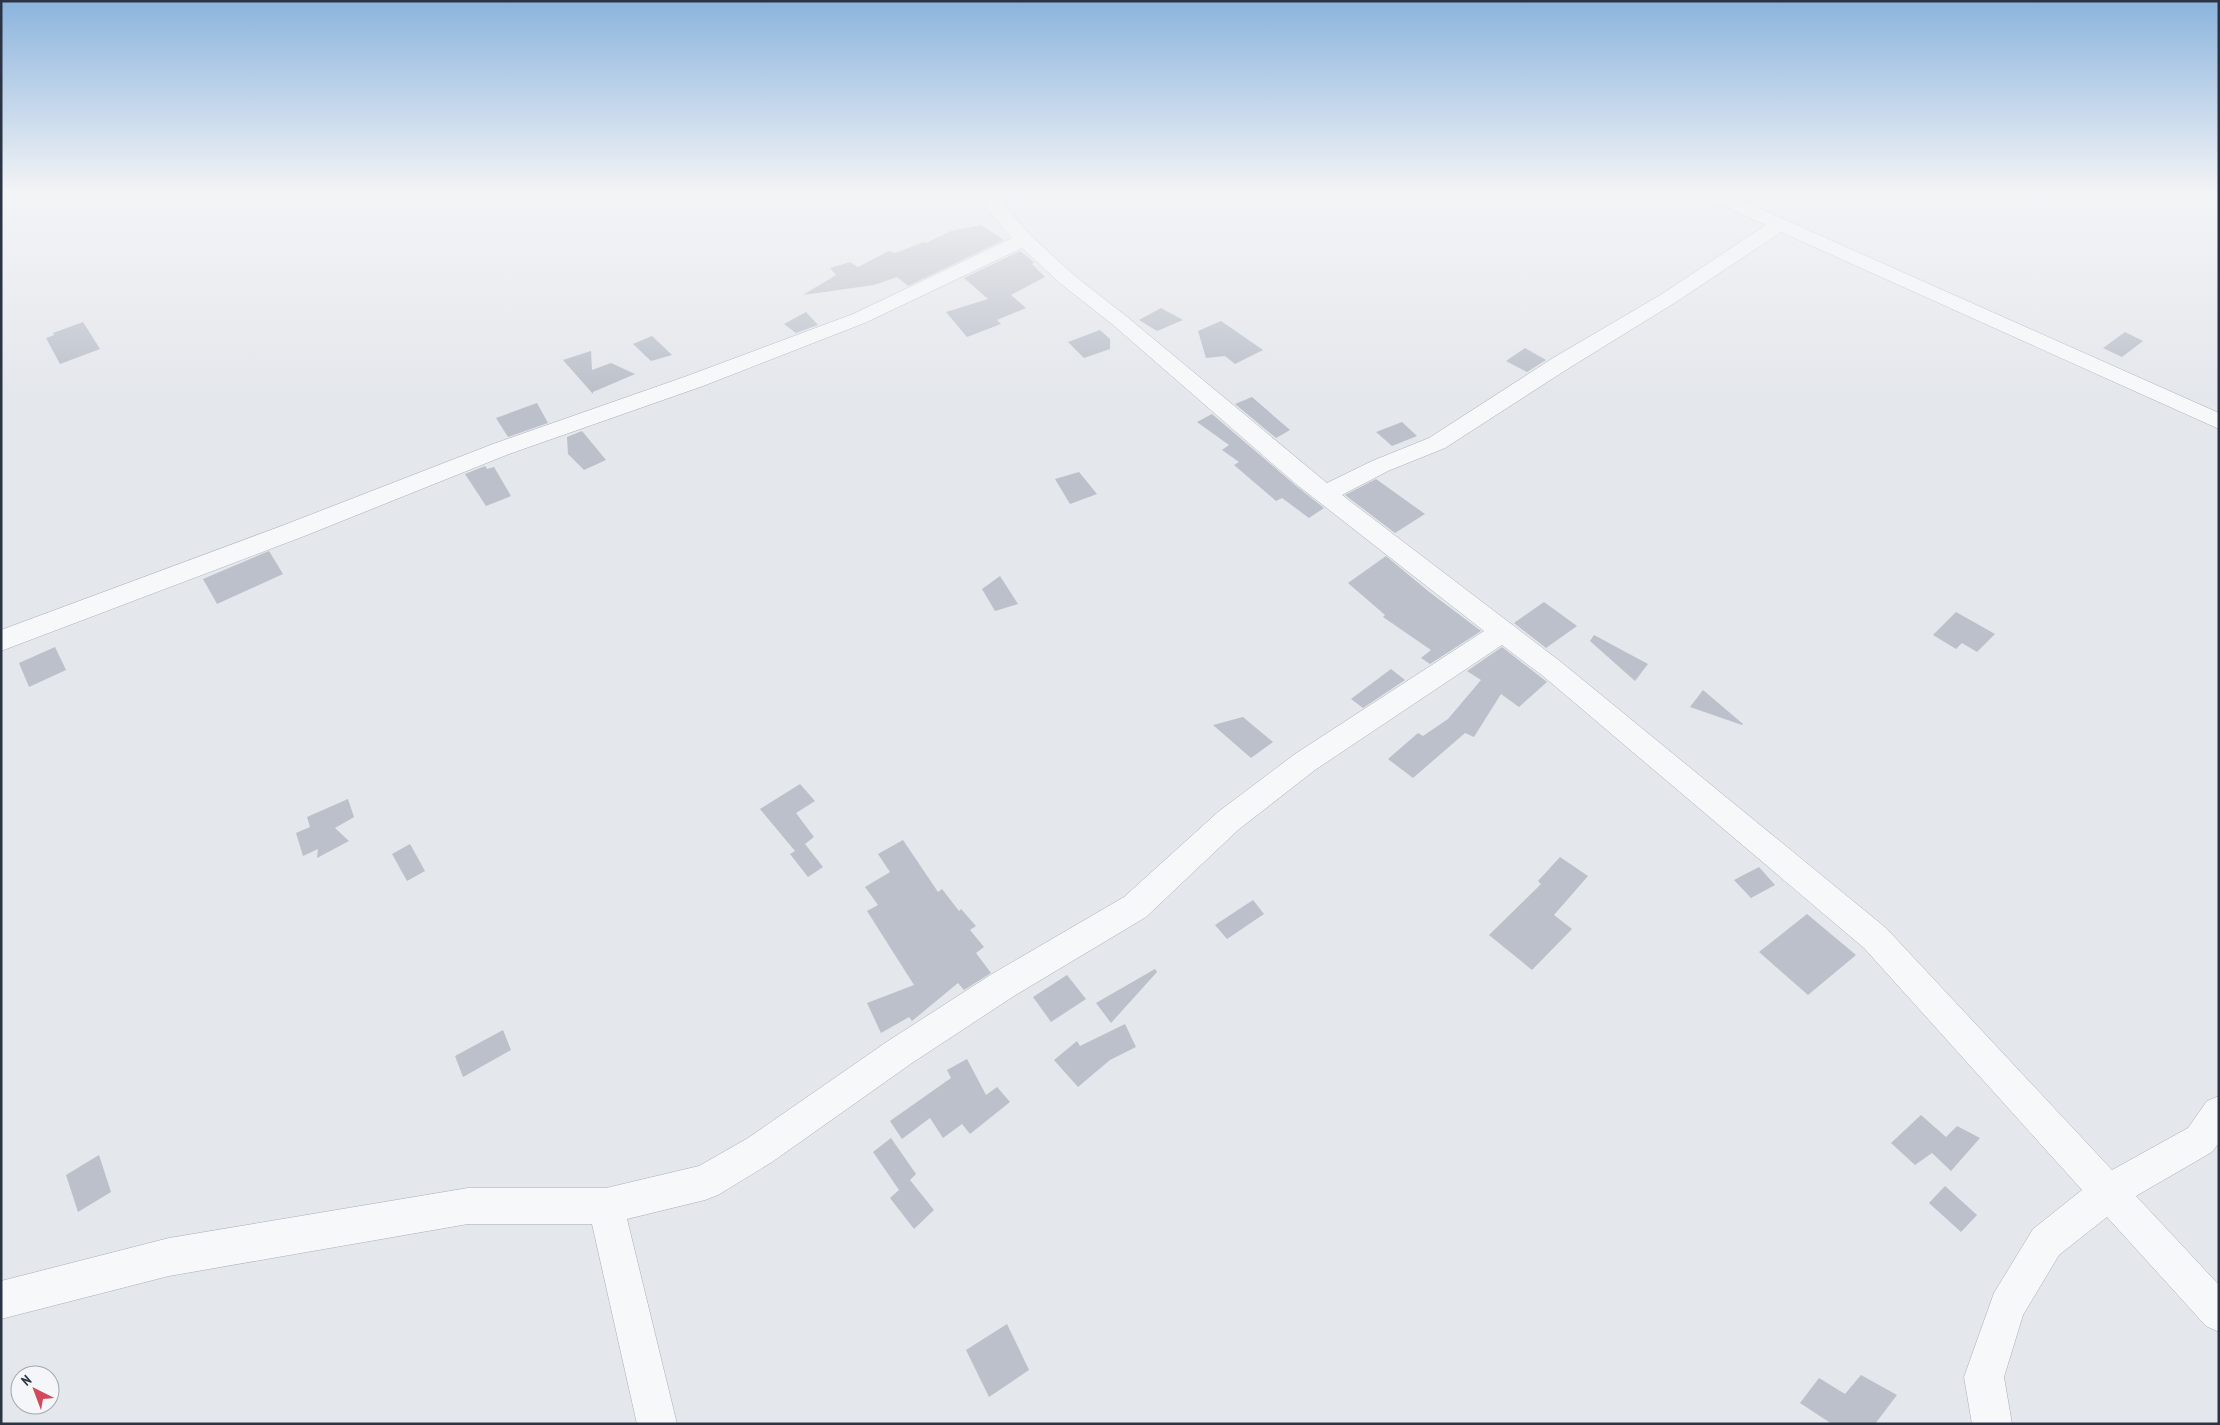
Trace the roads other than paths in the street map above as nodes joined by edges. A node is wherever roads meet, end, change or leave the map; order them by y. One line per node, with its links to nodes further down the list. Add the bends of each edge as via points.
1 (981, 260): 8 (street, via 860,318 695,381 501,449)
2 (1047, 260): 6 (street)
3 (1725, 260): 6 (street, via 1437,443 1380,466)
4 (1861, 260): 5 (street)
5 (2219, 422)
6 (1325, 494): 7 (street)
7 (1503, 631): 10 (street, via 1875,938); 11 (street, via 1306,762 1228,821 1135,907 908,1046 760,1150 705,1182)
8 (1, 641)
9 (2219, 1113): 10 (street, via 2200,1140)
10 (2109, 1192): 13 (street); 15 (street, via 2046,1242 2007,1306 1984,1377)
11 (606, 1206): 12 (street, via 468,1206 169,1256); 14 (street)
12 (1, 1300)
13 (2219, 1313)
14 (657, 1424)
15 (1992, 1424)

